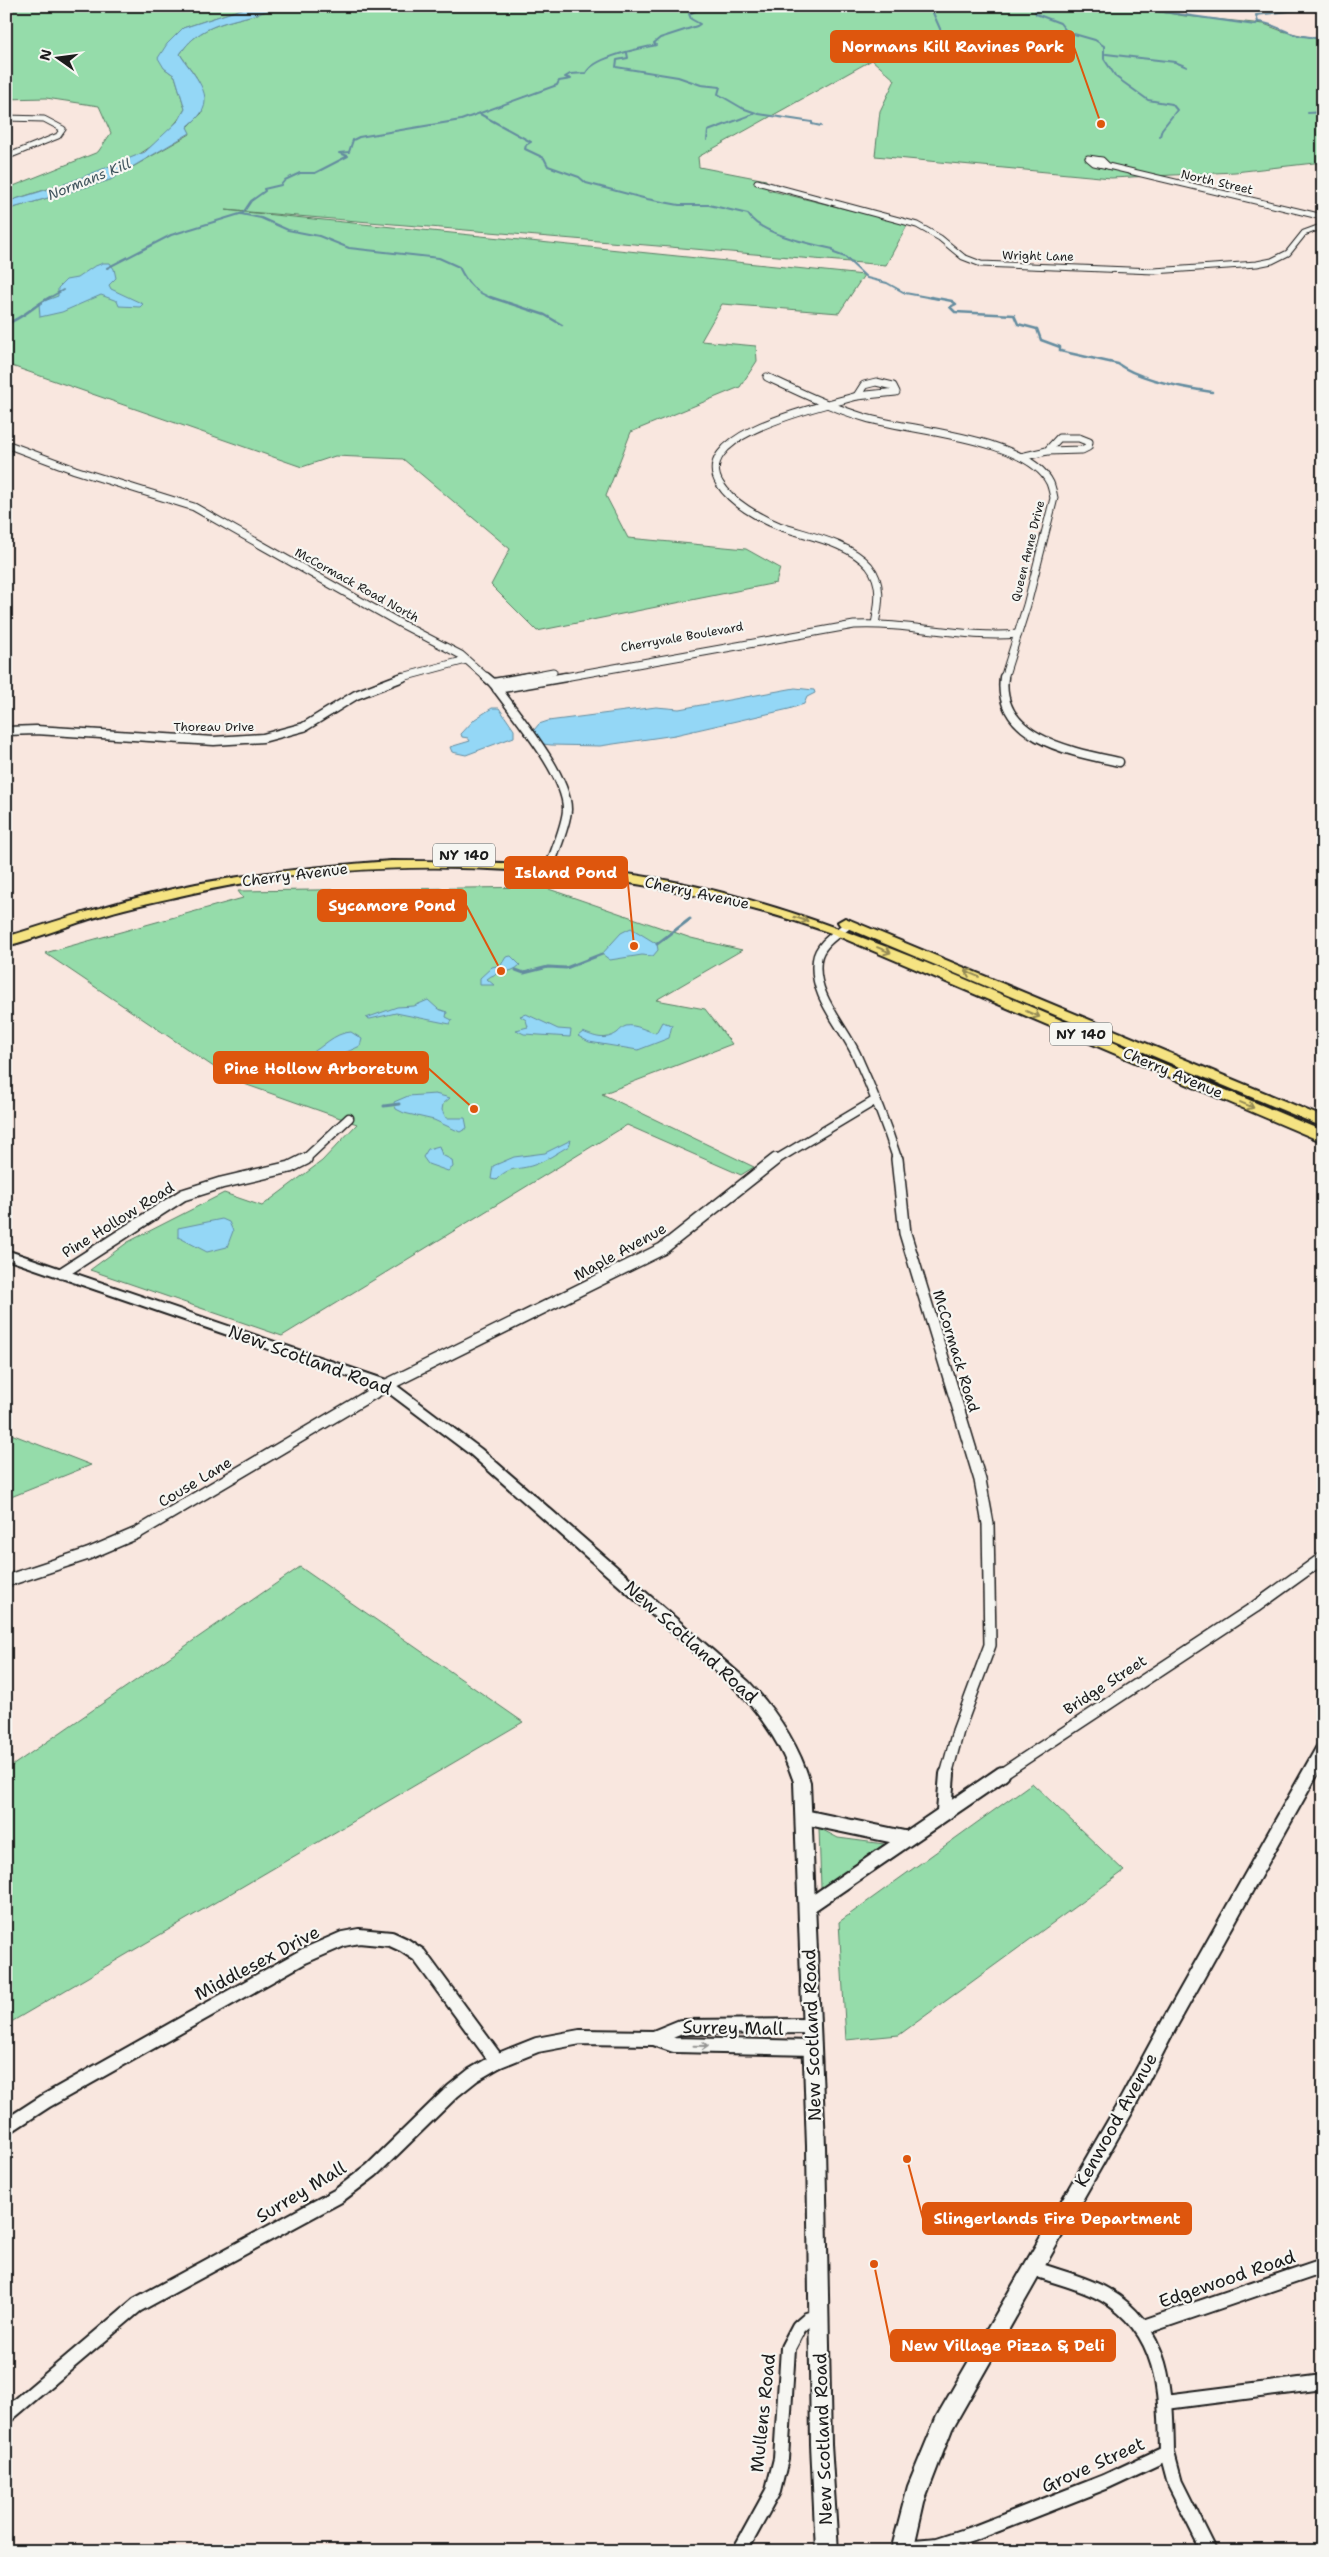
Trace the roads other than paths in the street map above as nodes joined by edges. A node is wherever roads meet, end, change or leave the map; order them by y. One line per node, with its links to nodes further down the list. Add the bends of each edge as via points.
1 (6, 118): 2 (street, via 35,118 63,129 58,136)
2 (6, 157)
3 (1108, 166): 5 (street, North Street)
4 (757, 182): 6 (street, Wright Lane, via 917,225 963,257 981,264 1007,267 1154,271 1258,264 1283,256 1304,233)
5 (1323, 217)
6 (1323, 226)
7 (767, 377): 9 (street, Queen Anne Drive)
8 (857, 396): 8 (street, via 864,385 876,382 888,384 896,390 894,394); 9 (street)
9 (829, 405): 12 (street, Queen Anne Drive, via 894,425 1000,448); 13 (street, via 771,424 730,443 718,458 716,474 730,496 768,521 856,556 874,574 879,593)
10 (6, 444): 15 (street, McCormack Road North, via 76,470 167,497 213,516)
11 (1047, 451): 11 (street, via 1059,438 1079,438 1089,442 1088,447 1082,450); 12 (street)
12 (1021, 457): 14 (street, Queen Anne Drive, via 1050,481 1054,498)
13 (875, 621): 14 (street, via 996,636); 16 (street, Cherryvale Boulevard, via 720,644)
14 (1018, 634): 18 (street, Queen Anne Drive, via 1003,684 1003,697 1009,712 1024,728 1050,743)
15 (466, 660): 16 (street, McCormack Road North); 17 (street, Thoreau Drive, via 380,684 304,727 262,738 214,741)
16 (495, 686): 19 (street, McCormack Road North, via 560,778 566,797 565,824)
17 (6, 731)
18 (1119, 762)
19 (551, 864): 20 (main road, Cherry Avenue / NY 140, via 684,888); 21 (main road, Cherry Avenue / NY 140, via 492,856 402,856 264,868 130,894); 22 (main road, Cherry Avenue / NY 140, via 402,865 267,877 136,902)
20 (844, 928): 23 (street, McCormack Road, via 819,952 817,979 826,1002 856,1052); 25 (main road, Cherry Avenue / NY 140, one-way to 20); 26 (main road, Cherry Avenue / NY 140, one-way to 26)
21 (6, 931)
22 (6, 942)
23 (876, 1100): 29 (street, Maple Avenue, via 782,1154 662,1249); 33 (street, McCormack Road, via 898,1161 905,1233 977,1471 988,1524 990,1645 958,1731 946,1776)
24 (349, 1118): 28 (street, Pine Hollow Road, via 307,1159 290,1167 183,1195)
25 (1323, 1123)
26 (1323, 1137)
27 (6, 1254): 28 (main road, New Scotland Road)
28 (62, 1274): 29 (main road, New Scotland Road)
29 (387, 1385): 31 (street, Couse Lane, via 137,1534); 34 (main road, New Scotland Road, via 476,1452 743,1686 765,1709 795,1758 802,1782)
30 (1323, 1558): 33 (street, Bridge Street, via 1240,1618)
31 (6, 1581)
32 (1323, 1750): 43 (main road, Kenwood Avenue)
33 (944, 1812): 35 (street, Bridge Street)
34 (804, 1817): 35 (street); 36 (main road, New Scotland Road)
35 (904, 1838): 36 (street, Bridge Street)
36 (806, 1908): 37 (main road, New Scotland Road)
37 (812, 2026): 38 (street, Surrey Mall, via 681,2027); 39 (main road, New Scotland Road)
38 (654, 2038): 39 (street, Surrey Mall, one-way to 39, via 674,2045); 40 (street, Surrey Mall, via 580,2037 537,2045)
39 (813, 2048): 44 (main road, New Scotland Road)
40 (497, 2061): 41 (street, Middlesex Drive, via 419,1955 391,1939 359,1936 343,1939 304,1956); 48 (street, Surrey Mall, via 453,2091 372,2170 338,2196 137,2305)
41 (6, 2127)
42 (1323, 2266): 45 (street, Edgewood Road)
43 (1033, 2268): 45 (street, Grove Street, via 1104,2294 1130,2311); 50 (main road, Kenwood Avenue, via 944,2423 920,2481)
44 (819, 2316): 51 (street, Mullens Road, via 809,2318 794,2330 788,2348 781,2459 773,2491); 52 (main road, New Scotland Road)
45 (1144, 2327): 47 (street, Grove Street, via 1161,2365)
46 (1323, 2382): 47 (street)
47 (1166, 2402): 49 (street, Grove Street)
48 (6, 2416)
49 (1167, 2452): 50 (street, Grove Street, via 1105,2482 975,2533 938,2545); 53 (street, via 1176,2483)
50 (902, 2549)
51 (740, 2551)
52 (827, 2551)
53 (1209, 2551)

